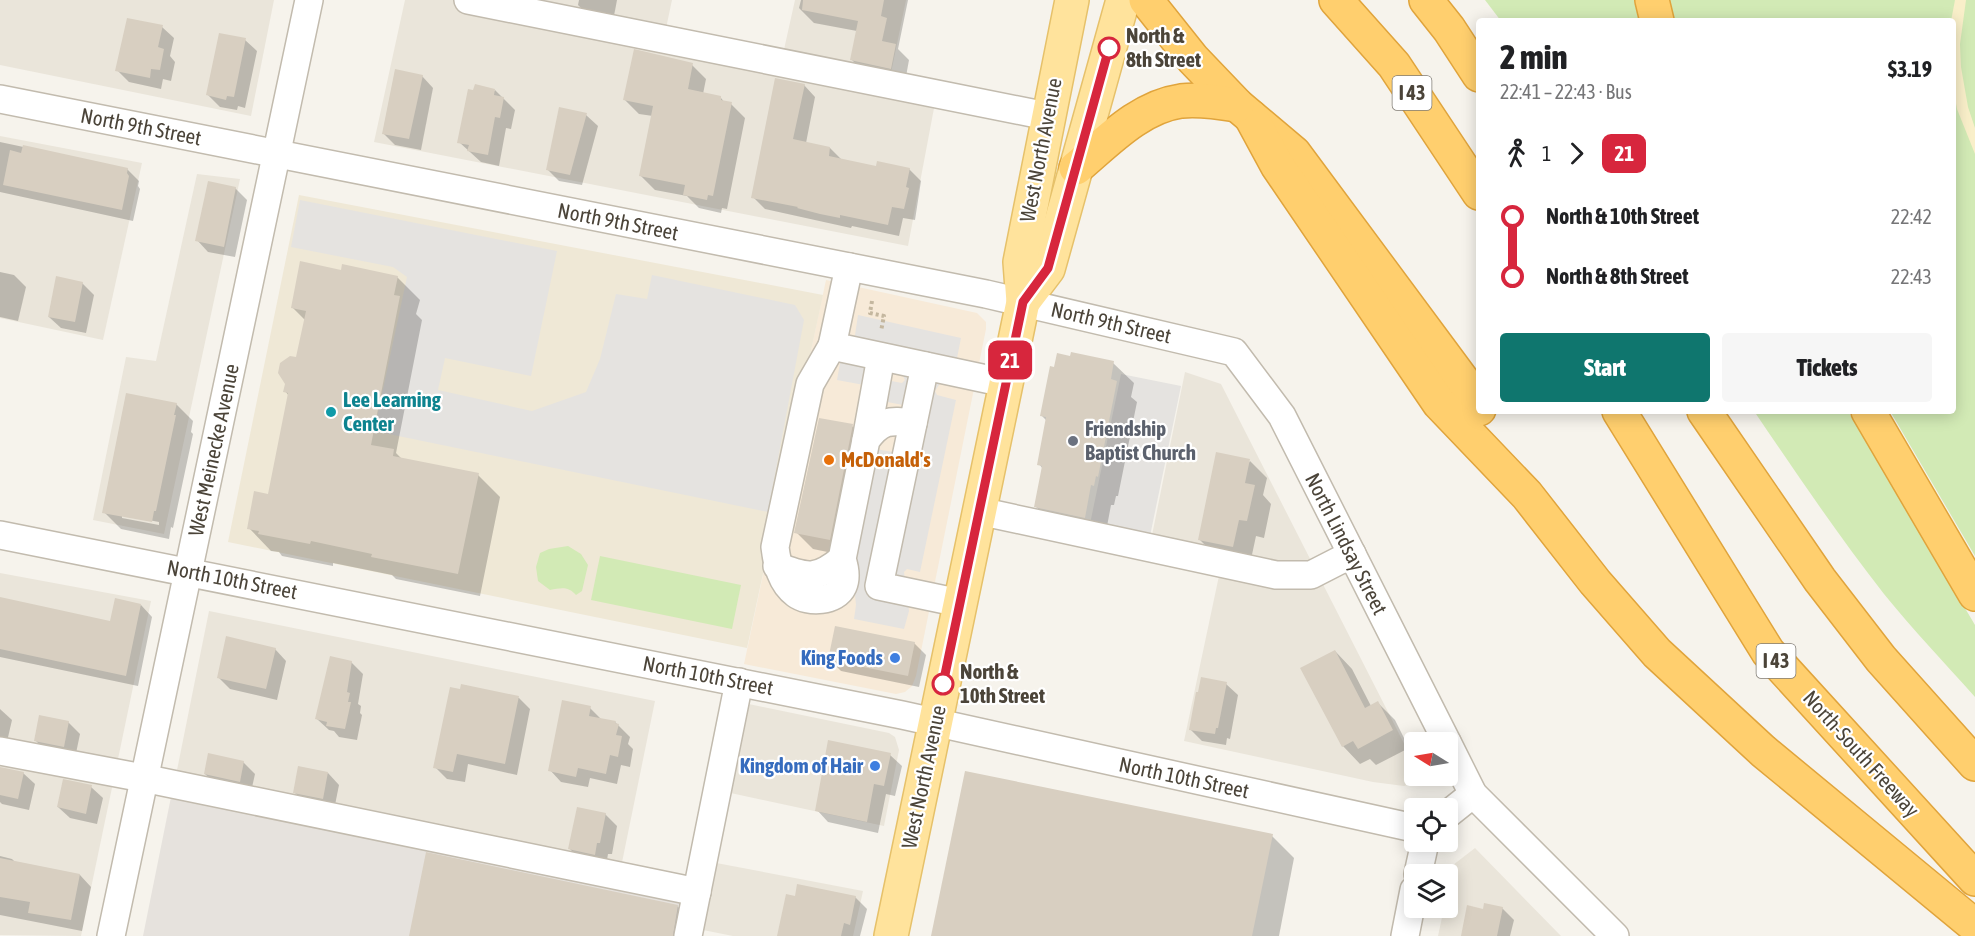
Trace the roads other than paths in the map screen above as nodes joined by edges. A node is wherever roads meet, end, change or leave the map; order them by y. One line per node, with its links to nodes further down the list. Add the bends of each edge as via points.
1 (309, 0): 14 (street, West Meinecke Avenue)
2 (468, 0): 13 (street)
3 (1072, 0): 13 (main road, West North Avenue)
4 (1123, 0): 15 (main road, West North Avenue)
5 (1146, 0): 12 (highway, via 1193,60)
6 (1336, 0): 16 (highway, I 43, via 1394,65)
7 (1426, 0): 10 (highway)
8 (1652, 0): 9 (highway)
9 (1656, 18)
10 (1476, 70)
11 (0, 99): 14 (street, North 9th Street)
12 (1244, 111): 15 (highway, via 1205,101 1165,105 1126,126); 24 (highway, via 1294,153); 31 (highway, via 1439,403)
13 (1047, 116): 18 (main road, West North Avenue, via 1020,262)
14 (277, 153): 17 (street, North 9th Street); 35 (street, West Meinecke Avenue)
15 (1076, 168): 18 (main road, West North Avenue, via 1048,268)
16 (1476, 188)
17 (849, 267): 18 (street, North 9th Street); 19 (street)
18 (1023, 302): 20 (street, North 9th Street); 23 (main road, West North Avenue)
19 (832, 346): 21 (street); 30 (street, via 810,384 774,547 777,566 807,576 819,575 842,559)
20 (1234, 352): 34 (street, North Lindsay Street, via 1282,416)
21 (881, 357): 22 (street); 30 (street)
22 (925, 366): 23 (street); 29 (street)
23 (1005, 383): 32 (main road, West North Avenue)
24 (1476, 403)
25 (1482, 414): 31 (highway)
26 (1621, 414): 48 (highway, North-South Freeway / I 43, via 1768,652)
27 (1706, 414): 42 (highway, via 1820,580 1881,659)
28 (1870, 414): 36 (highway)
29 (913, 423): 30 (street, via 892,420 876,426); 37 (street, via 879,586)
30 (866, 440)
31 (1527, 495): 51 (highway, via 1657,653 1763,751)
32 (979, 511): 34 (street, via 1276,574 1311,576); 37 (main road, West North Avenue)
33 (0, 534): 35 (street, North 10th Street)
34 (1352, 554): 40 (street, North Lindsay Street)
35 (188, 571): 38 (street, North 10th Street); 44 (street, West Meinecke Avenue)
36 (1975, 594)
37 (960, 603): 39 (main road, West North Avenue)
38 (739, 682): 39 (street, North 10th Street); 49 (street)
39 (935, 723): 47 (street, North 10th Street); 54 (main road, West North Avenue)
40 (1441, 732)
41 (0, 751): 44 (street)
42 (1975, 764)
43 (1458, 765): 45 (street, North Lindsay Street)
44 (144, 778): 49 (street); 52 (street, West Meinecke Avenue)
45 (1473, 794): 46 (street); 56 (street, North Lindsay Street)
46 (1458, 806)
47 (1404, 826)
48 (1975, 879)
49 (697, 892): 53 (street)
50 (1409, 918): 55 (street)
51 (1975, 926)
52 (111, 936)
53 (688, 936)
54 (891, 936)
55 (1405, 936)
56 (1615, 936)

